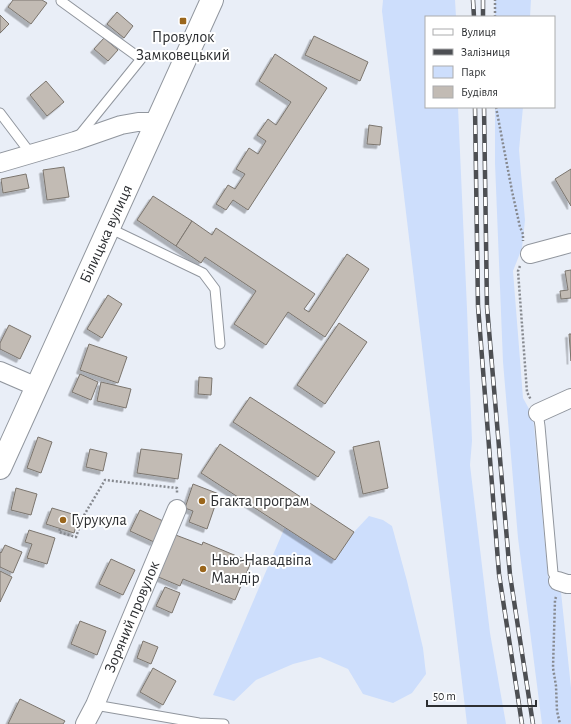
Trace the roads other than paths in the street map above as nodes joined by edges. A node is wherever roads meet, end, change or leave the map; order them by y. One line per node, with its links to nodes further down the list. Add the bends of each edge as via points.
1 (212, 0): 4 (main road, Білицька вулиця)
2 (62, 1): 5 (lane, via 141,59)
3 (0, 113): 6 (lane)
4 (157, 122): 5 (street, via 121,125); 8 (main road, Білицька вулиця)
5 (75, 141): 6 (street)
6 (31, 154): 7 (street)
7 (0, 163)
8 (109, 228): 11 (lane, via 203,273 215,289); 13 (main road, Білицька вулиця)
9 (571, 243): 10 (street)
10 (526, 257)
11 (220, 344)
12 (0, 371): 13 (street)
13 (37, 387): 16 (main road, Білицька вулиця)
14 (571, 398): 15 (street)
15 (538, 413): 18 (lane, via 553,574)
16 (0, 468)
17 (177, 509): 19 (street, Зоряний провулок)
18 (565, 582)
19 (95, 705): 20 (street, Зоряний провулок); 21 (lane, via 200,724)
20 (85, 724)
21 (224, 724)

